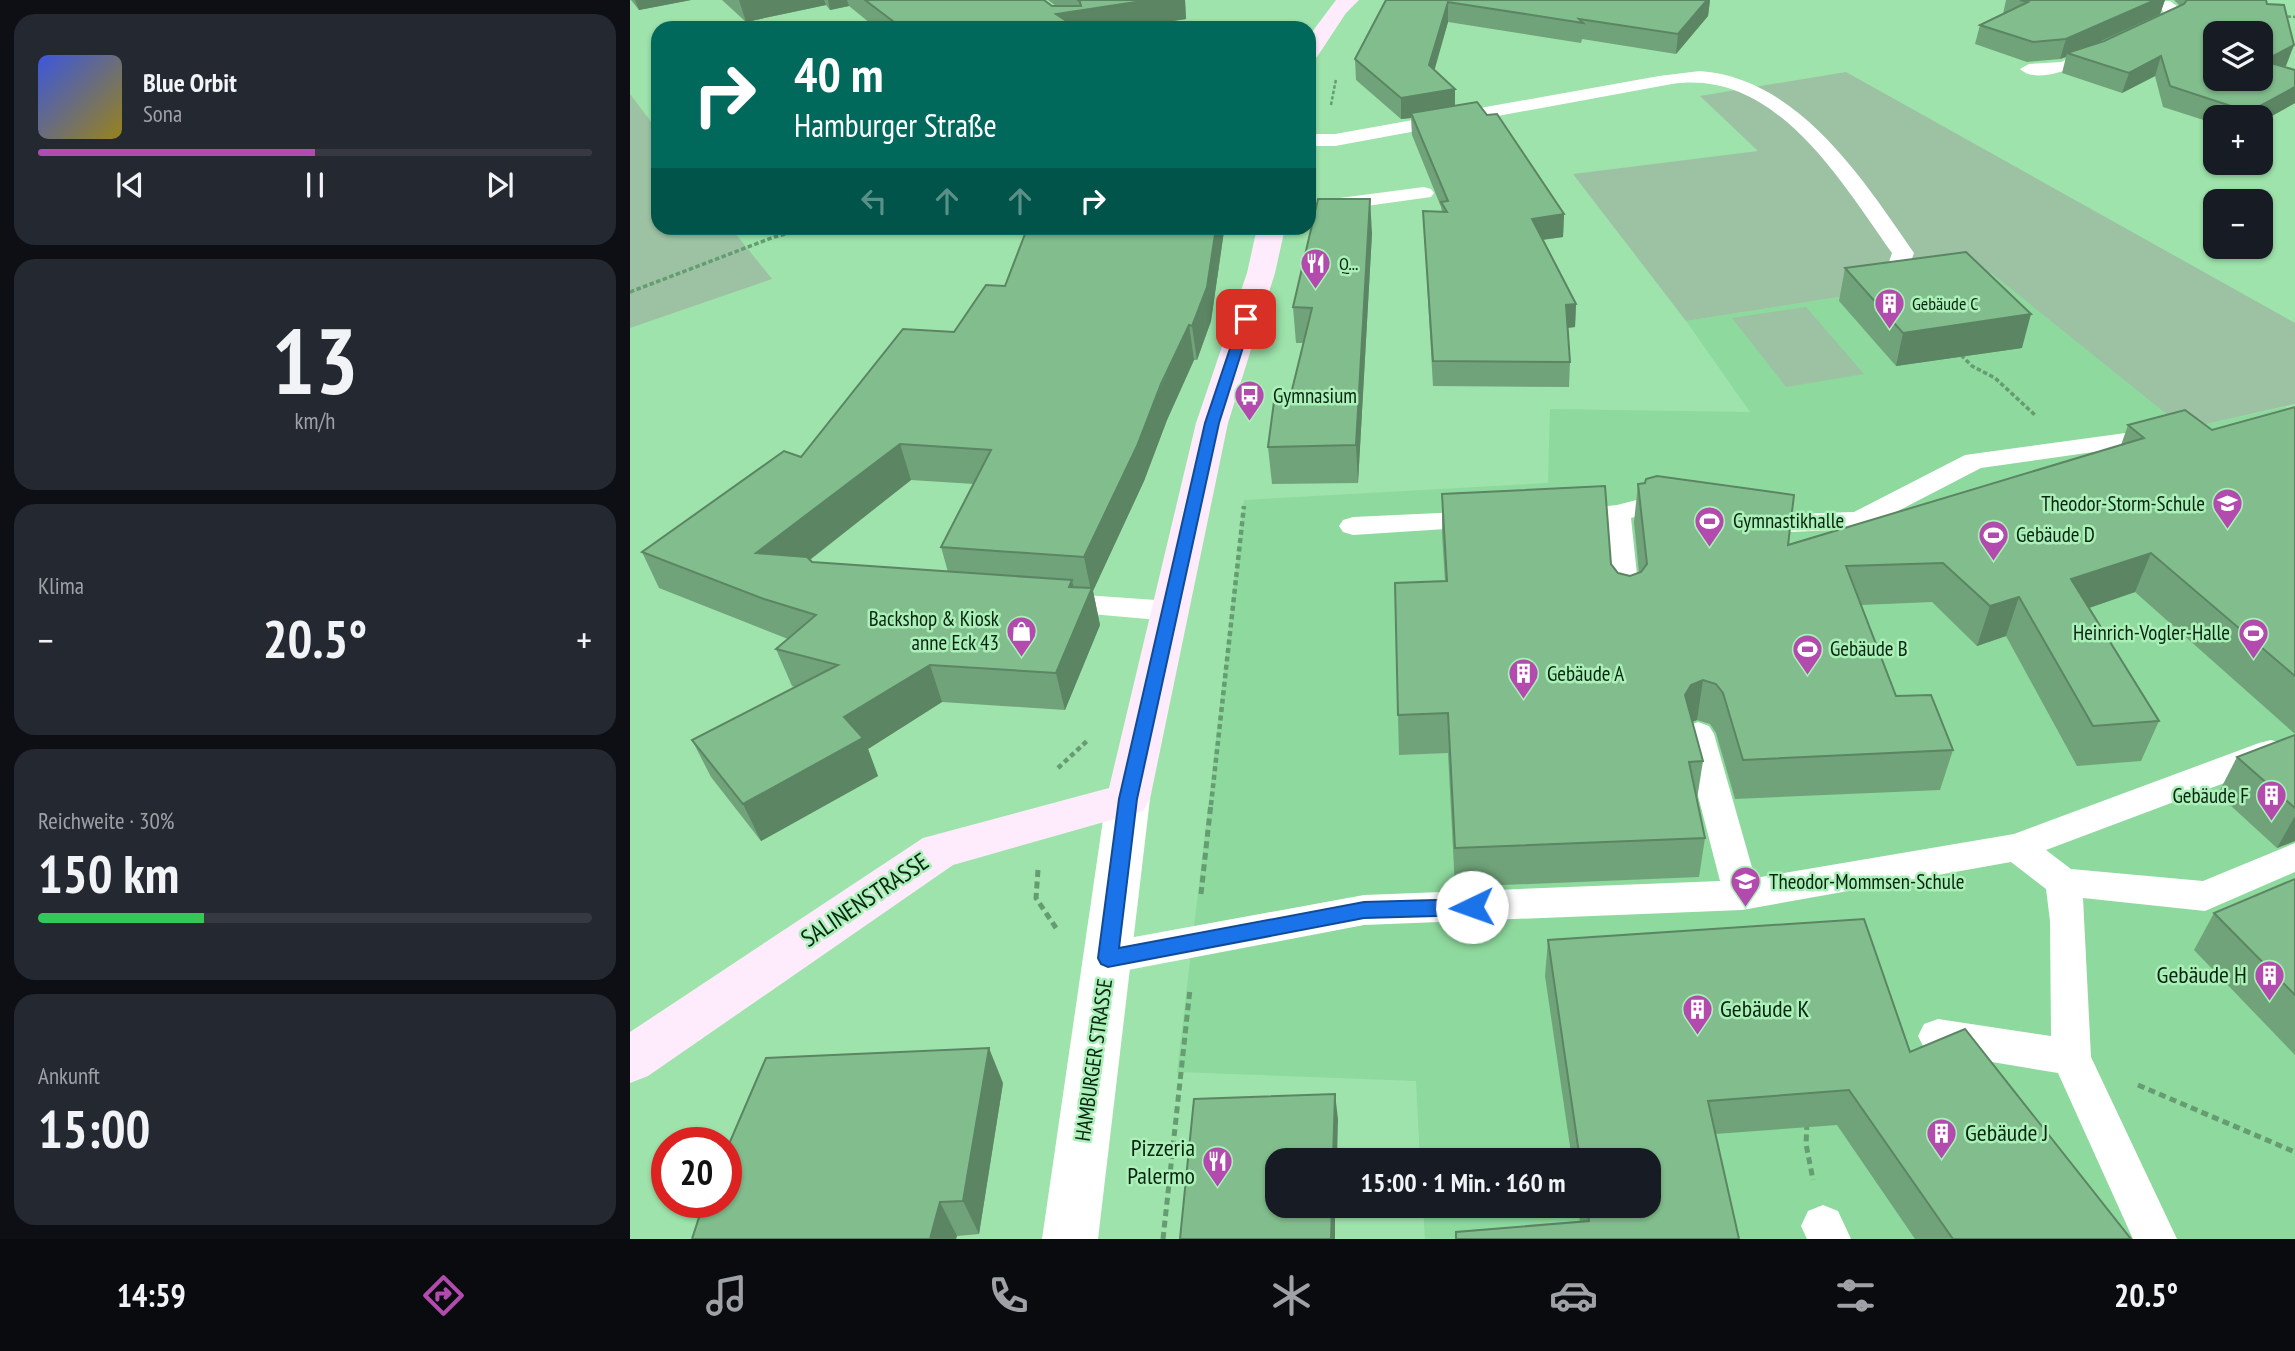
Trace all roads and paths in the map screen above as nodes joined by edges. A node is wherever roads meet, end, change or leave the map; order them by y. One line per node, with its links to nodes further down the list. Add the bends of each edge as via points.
1 (1349, 0): 5 (street)
2 (2158, 2): 7 (lane, via 2171,9 2171,18 2064,67)
3 (2282, 16): 4 (path)
4 (2295, 17)
5 (1316, 42)
6 (1338, 69): 8 (path)
7 (2029, 69)
8 (1317, 140): 13 (lane, via 1659,80 1713,78 1746,89 1786,112 1832,159 1903,253)
9 (1424, 193): 10 (lane)
10 (1316, 207)
11 (782, 235): 14 (path)
12 (1269, 235): 27 (street, HAMBURGER STRASSE, via 1212,423)
13 (1893, 283)
14 (630, 292)
15 (1954, 348): 17 (path, via 1972,366 1995,378)
16 (2155, 437): 17 (lane)
17 (2070, 448): 21 (lane, via 1974,461 1859,520 1790,523)
18 (1246, 493): 35 (path)
19 (1696, 509): 20 (lane, via 1656,503)
20 (1617, 513): 22 (lane); 26 (lane)
21 (1723, 513)
22 (1576, 515)
23 (1506, 519): 24 (lane)
24 (1353, 526)
25 (1026, 601): 27 (lane)
26 (1625, 603)
27 (1170, 611): 30 (street, HAMBURGER STRASSE)
28 (1698, 734): 34 (lane)
29 (2281, 748): 31 (lane)
30 (1128, 799): 36 (street, HAMBURGER STRASSE); 39 (street, SALINENSTRASSE, via 939,851)
31 (2017, 847): 33 (lane); 34 (lane)
32 (2295, 858): 33 (lane, via 2205,896)
33 (2063, 883): 38 (lane)
34 (1742, 895): 35 (lane, via 1364,910)
35 (1195, 942): 36 (lane); 44 (path)
36 (1108, 958): 43 (street, HAMBURGER STRASSE)
37 (1938, 1036): 38 (lane)
38 (2071, 1057): 42 (path); 45 (lane)
39 (630, 1060)
40 (1807, 1120): 41 (path)
41 (1805, 1144)
42 (2295, 1152)
43 (1070, 1239)
44 (1163, 1239)
45 (2155, 1239)

